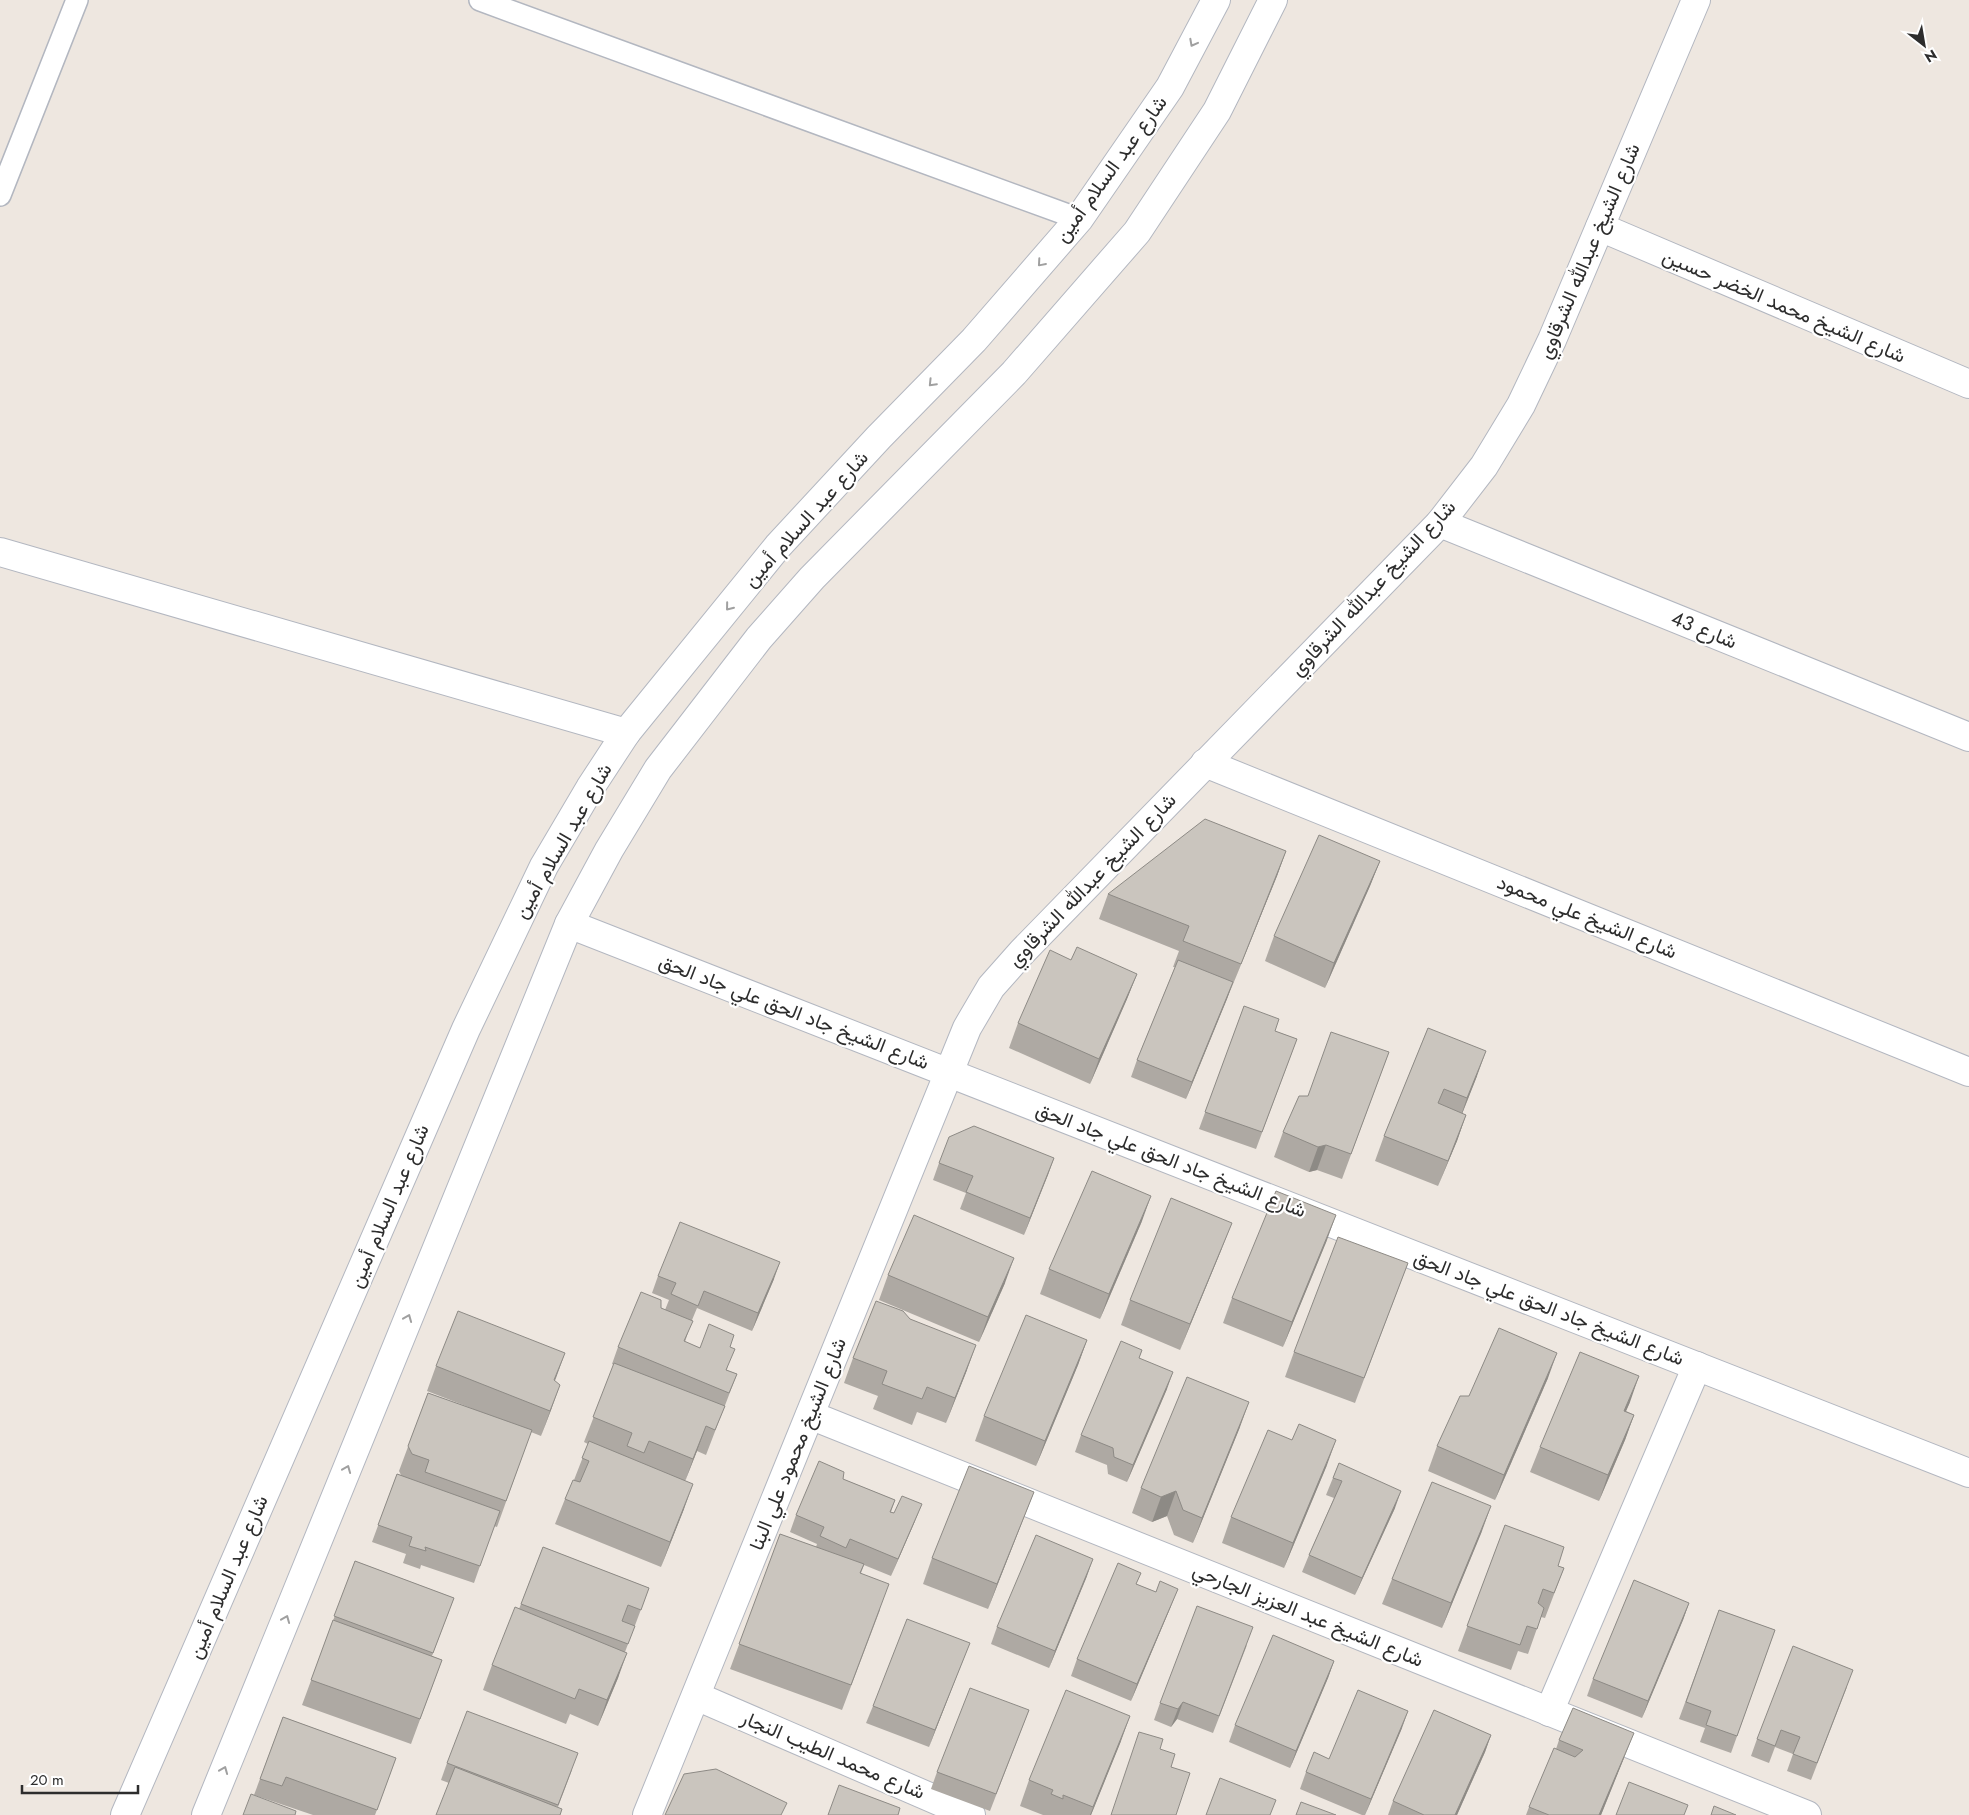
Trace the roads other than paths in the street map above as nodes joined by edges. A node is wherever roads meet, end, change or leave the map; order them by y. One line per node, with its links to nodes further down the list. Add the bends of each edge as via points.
1 (77, 0): 6 (lane)
2 (480, 0): 7 (lane)
3 (1216, 0): 7 (street, شارع عبد السلام أمين, one-way to 7, via 1170,87)
4 (1273, 0): 15 (street, via 1217,111 1137,232 1014,373 812,578 759,638 658,769)
5 (1696, 0): 8 (street, شارع الشيخ عبدالله الشرقاوي)
6 (0, 195)
7 (1079, 219): 12 (street, شارع عبد السلام أمين, one-way to 12, via 974,340 778,546)
8 (1600, 227): 9 (street, شارع الشيخ محمد الخضر حسين); 10 (street, شارع الشيخ عبدالله الشرقاوي, via 1521,405 1484,466)
9 (1969, 384)
10 (1440, 523): 13 (street, شارع 43); 14 (street, شارع الشيخ عبدالله الشرقاوي)
11 (0, 552): 12 (street)
12 (626, 734): 23 (street, شارع عبد السلام أمين, via 544,866 466,1029)
13 (1969, 737)
14 (1205, 763): 16 (street, شارع الشيخ علي محمود); 17 (street, شارع الشيخ عبدالله الشرقاوي, via 991,987 967,1028)
15 (569, 924): 17 (street, شارع الشيخ جاد الحق علي جاد الحق); 24 (street, one-way to 15)
16 (1969, 1072)
17 (949, 1073): 18 (street, شارع الشيخ جاد الحق علي جاد الحق); 19 (street, شارع الشيخ محمود علي البنا)
18 (1696, 1366): 20 (street, شارع الشيخ جاد الحق علي جاد الحق); 22 (street)
19 (810, 1415): 21 (street, شارع الشيخ محمود علي البنا); 22 (street, شارع الشيخ عبد العزيز الجارحي)
20 (1969, 1473)
21 (696, 1696): 25 (street, شارع الشيخ محمود علي البنا); 26 (street, شارع محمد الطيب النجار)
22 (1549, 1712): 27 (street, شارع الشيخ عبد العزيز الجارحي)
23 (125, 1815)
24 (206, 1815)
25 (647, 1815)
26 (971, 1815)
27 (1807, 1815)

